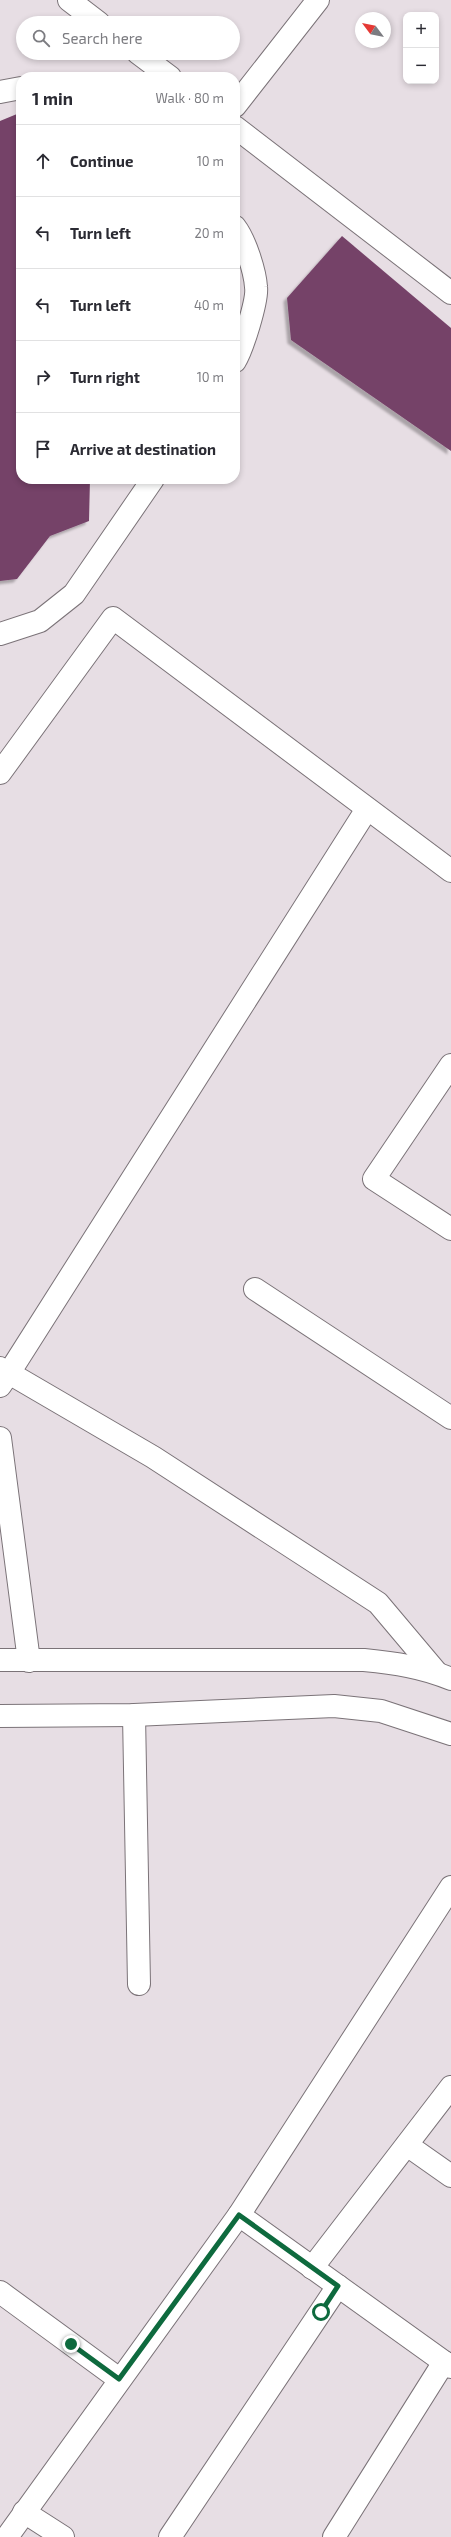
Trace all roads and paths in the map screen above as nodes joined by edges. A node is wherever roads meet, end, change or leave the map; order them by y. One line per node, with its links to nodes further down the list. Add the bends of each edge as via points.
1 (69, 0): 3 (street)
2 (318, 0): 8 (street)
3 (90, 16)
4 (147, 60): 5 (street)
5 (163, 72)
6 (16, 89): 7 (street)
7 (0, 92)
8 (240, 100)
9 (240, 131): 11 (street)
10 (240, 234): 12 (street, via 257,288)
11 (451, 293)
12 (240, 354)
13 (151, 484): 14 (street, via 74,594 40,622)
14 (0, 634)
15 (0, 773): 16 (street, via 113,618)
16 (367, 809): 17 (street); 21 (street)
17 (451, 871)
18 (451, 1066): 19 (street, via 374,1180)
19 (451, 1229)
20 (254, 1289): 22 (street)
21 (3, 1376): 26 (street, via 153,1457 378,1603)
22 (451, 1418)
23 (0, 1438): 25 (street)
24 (0, 1660): 25 (street)
25 (29, 1661): 26 (street, via 364,1660 403,1664)
26 (444, 1676)
27 (134, 1715): 28 (street); 29 (street, via 334,1706 381,1711); 31 (street)
28 (0, 1716)
29 (451, 1734)
30 (451, 1887): 35 (street)
31 (139, 1984)
32 (451, 2087): 33 (street)
33 (407, 2145): 34 (street); 36 (street)
34 (451, 2176)
35 (239, 2215): 36 (street); 40 (street)
36 (312, 2268): 37 (street)
37 (338, 2286): 39 (street); 44 (street)
38 (0, 2292): 40 (street)
39 (448, 2364): 45 (street)
40 (119, 2379): 41 (street)
41 (24, 2512): 42 (street); 43 (street)
42 (7, 2537)
43 (63, 2537)
44 (170, 2537)
45 (334, 2537)

